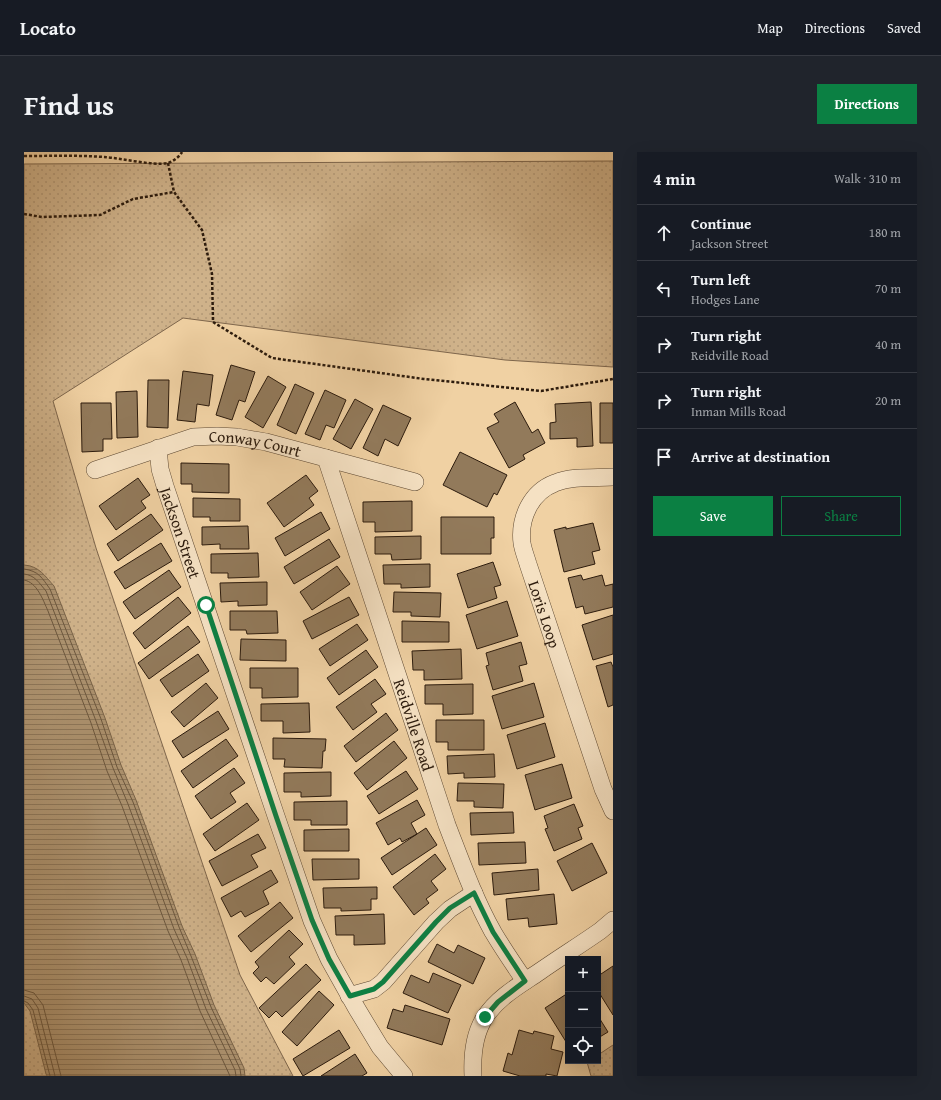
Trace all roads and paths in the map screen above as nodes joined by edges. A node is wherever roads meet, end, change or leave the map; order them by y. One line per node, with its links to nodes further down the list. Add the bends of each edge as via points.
1 (182, 152): 3 (path, via 178,158)
2 (24, 156): 3 (path, via 105,157)
3 (168, 163): 4 (path)
4 (174, 192): 5 (path, via 134,199 100,215 42,217); 6 (path, via 202,230 212,274 213,322 272,358 541,392)
5 (24, 214)
6 (613, 379)
7 (158, 448): 8 (street, Conway Court, via 193,437 237,437); 9 (street, Conway Court); 16 (street, Jackson Street, via 165,486 298,881 326,953)
8 (326, 458): 11 (street, Conway Court); 13 (street, Reidville Road, via 447,825)
9 (95, 470)
10 (613, 476): 12 (street, Loris Loop, via 555,483 539,492 528,507 522,526 522,544 528,564 603,789)
11 (415, 482)
12 (613, 811)
13 (474, 893): 15 (street, Reidville Road, via 493,932); 16 (street, via 450,908 383,982 374,989)
14 (613, 920): 15 (street)
15 (525, 981): 18 (street, via 498,1002 485,1017 476,1037 472,1055)
16 (350, 996): 17 (street, Jackson Street, via 380,1047)
17 (404, 1076)
18 (473, 1076)

